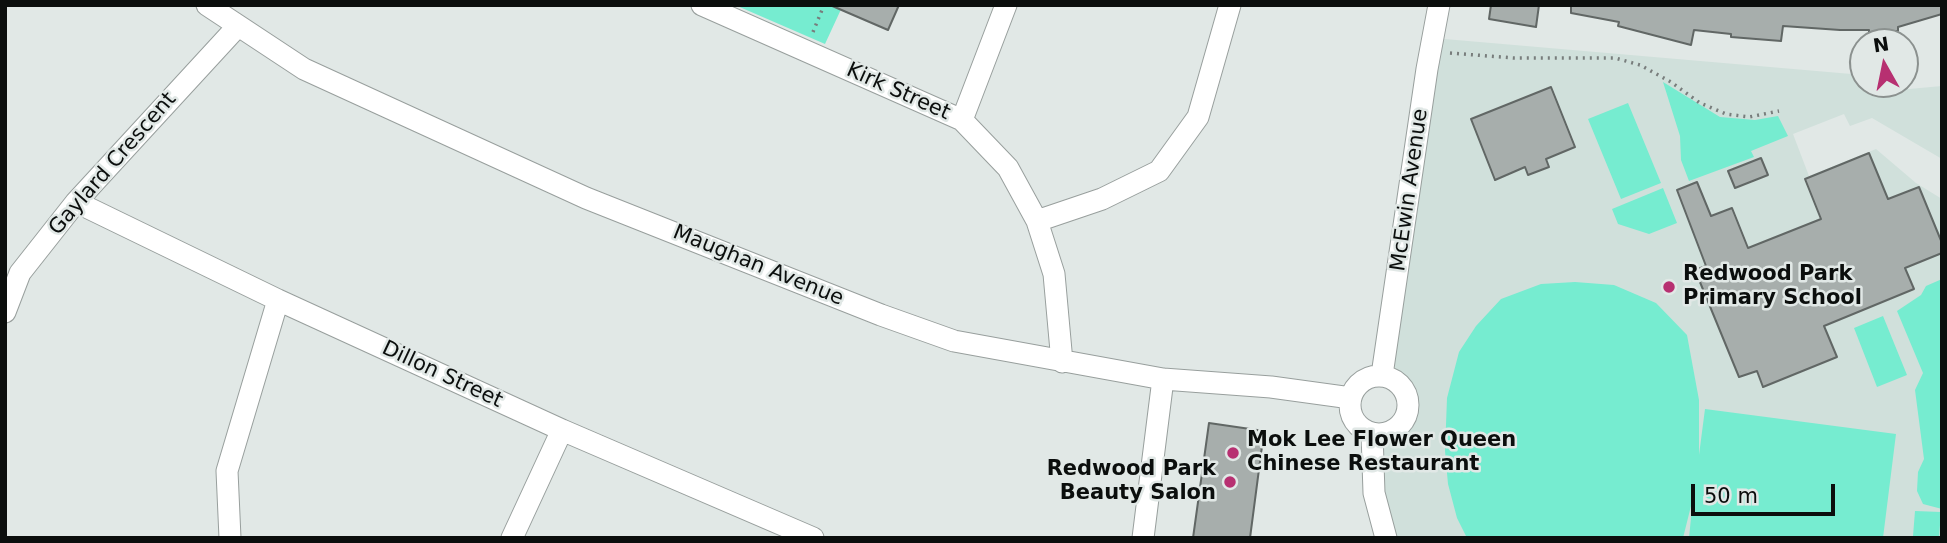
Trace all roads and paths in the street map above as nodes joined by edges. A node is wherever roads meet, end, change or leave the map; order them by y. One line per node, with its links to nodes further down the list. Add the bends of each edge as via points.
1 (207, 5): 7 (street, Maughan Avenue)
2 (702, 5): 8 (street, Kirk Street)
3 (824, 5): 8 (path)
4 (1006, 5): 11 (street)
5 (1230, 5): 13 (street, via 1198,117 1159,171 1102,199)
6 (1439, 5): 9 (street, McEwin Avenue)
7 (237, 27): 12 (street, Gaylard Crescent); 16 (street, Maughan Avenue, via 304,69 586,198 954,341)
8 (804, 50): 11 (street, Kirk Street)
9 (1431, 51): 10 (path, via 1514,58 1615,58 1640,65 1726,114 1749,117); 17 (street, McEwin Avenue)
10 (1779, 111)
11 (962, 120): 13 (street, Kirk Street, via 1008,168)
12 (76, 202): 14 (street, Dillon Street); 15 (street, Gaylard Crescent, via 20,273)
13 (1037, 221): 16 (street, Kirk Street, via 1054,274)
14 (278, 300): 20 (street, Dillon Street); 22 (street, via 227,471)
15 (5, 312)
16 (1062, 362): 18 (street, Maughan Avenue)
17 (1382, 375): 19 (street, via 1359,384); 21 (street, via 1399,383 1409,409 1392,432)
18 (1163, 379): 19 (street, Maughan Avenue); 25 (street)
19 (1350, 398): 21 (street, via 1352,416)
20 (562, 430): 23 (street); 24 (street, Dillon Street)
21 (1372, 433): 26 (street, via 1374,494)
22 (230, 538)
23 (512, 538)
24 (813, 538)
25 (1143, 538)
26 (1386, 538)

